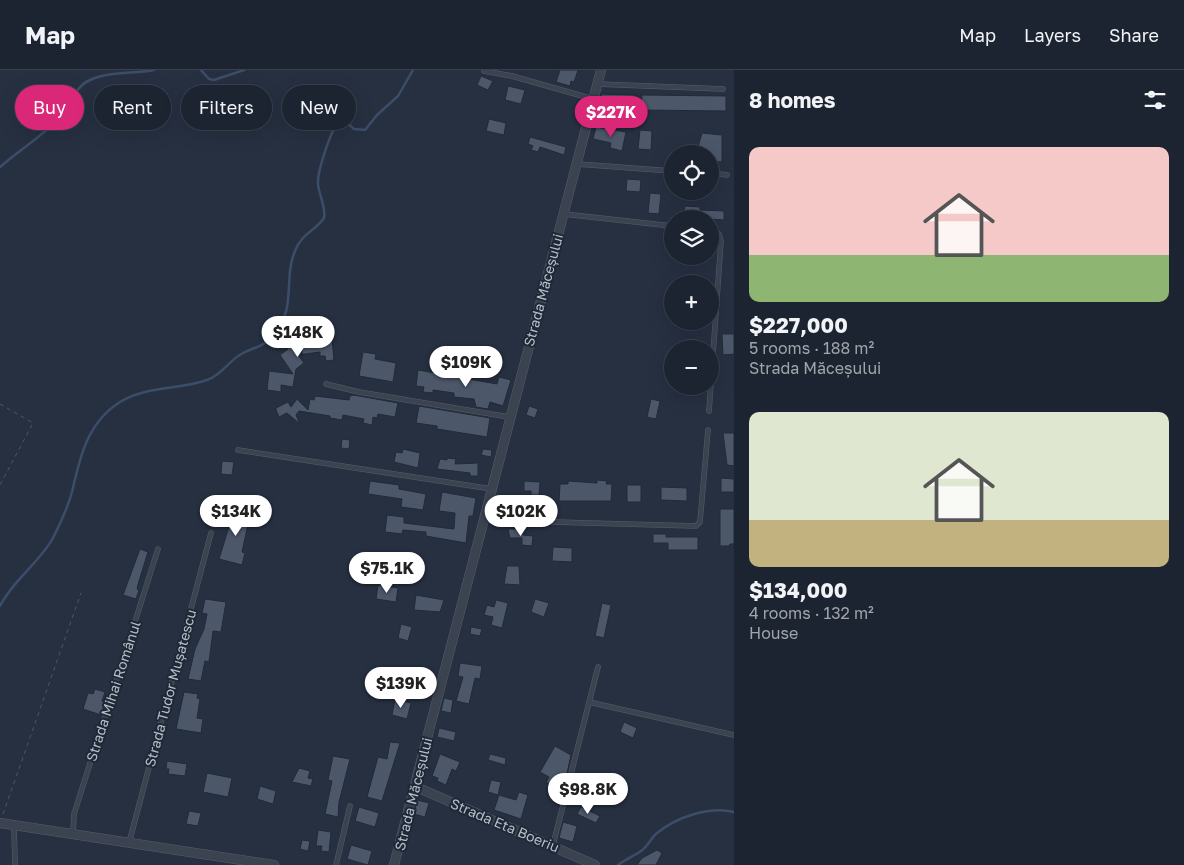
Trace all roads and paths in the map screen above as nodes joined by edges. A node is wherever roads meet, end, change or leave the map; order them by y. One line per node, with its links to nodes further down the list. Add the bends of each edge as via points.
1 (601, 70): 3 (street, Strada Măceșului)
2 (484, 71): 5 (lane)
3 (597, 84): 4 (lane); 5 (street, Strada Măceșului)
4 (722, 89)
5 (594, 99): 6 (street, Strada Măceșului)
6 (577, 164): 7 (lane); 10 (street, Strada Măceșului)
7 (664, 169)
8 (719, 174): 9 (lane)
9 (727, 174)
10 (564, 214): 11 (lane); 18 (street, Strada Măceșului)
11 (664, 225)
12 (719, 234): 13 (lane)
13 (719, 256)
14 (718, 265): 17 (lane)
15 (326, 384): 18 (lane)
16 (0, 404): 21 (path, via 33,423)
17 (709, 411)
18 (509, 417): 22 (street, Strada Măceșului)
19 (708, 430): 23 (lane, via 700,522 696,526)
20 (238, 450): 22 (lane)
21 (0, 485)
22 (492, 489): 23 (street, Strada Măceșului)
23 (484, 520): 30 (street, Strada Măceșului)
24 (211, 533): 35 (lane, Strada Tudor Mușatescu)
25 (158, 549): 34 (lane, Strada Mihai Românul, via 74,814)
26 (81, 593): 32 (path)
27 (598, 667): 28 (lane)
28 (589, 702): 29 (lane); 36 (lane)
29 (734, 736)
30 (414, 786): 36 (street, Strada Eta Boeriu); 41 (street, Strada Măceșului)
31 (350, 806): 40 (lane)
32 (0, 823): 33 (street)
33 (14, 825): 34 (street); 38 (lane)
34 (73, 834): 35 (street)
35 (129, 843): 39 (street)
36 (553, 845): 37 (street, Strada Eta Boeriu)
37 (583, 862): 42 (street, Strada Eta Boeriu)
38 (15, 865)
39 (274, 865)
40 (336, 865)
41 (394, 865)
42 (595, 865)

